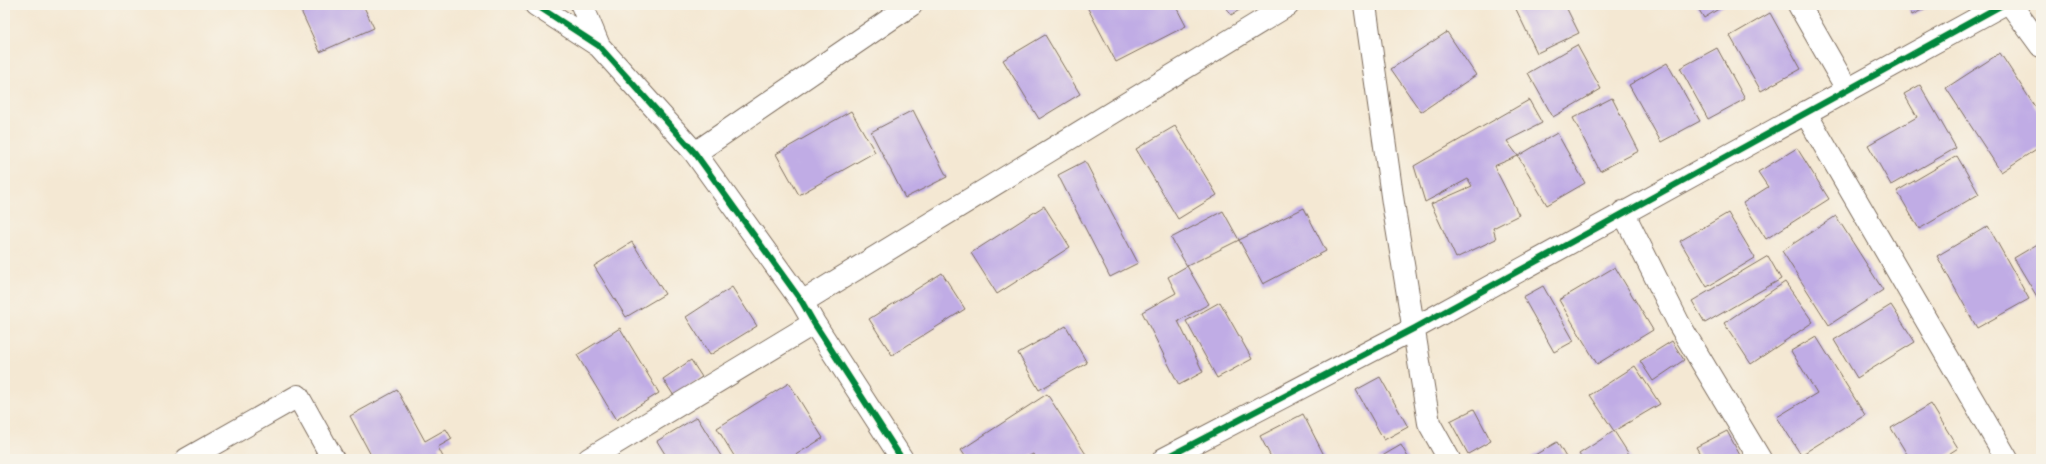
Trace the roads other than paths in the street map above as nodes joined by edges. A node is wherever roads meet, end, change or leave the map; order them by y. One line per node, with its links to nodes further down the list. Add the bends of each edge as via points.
1 (536, 5): 9 (street)
2 (582, 5): 9 (street)
3 (911, 5): 13 (street)
4 (1288, 5): 15 (street)
5 (1365, 5): 17 (street, via 1393,203)
6 (1799, 5): 11 (street)
7 (2002, 5): 11 (street)
8 (2011, 5): 10 (street)
9 (599, 46): 13 (street)
10 (2041, 46)
11 (1847, 89): 12 (street)
12 (1805, 112): 14 (street); 25 (street)
13 (695, 153): 15 (street)
14 (1623, 212): 17 (street); 24 (street, via 1679,324)
15 (802, 302): 16 (street)
16 (814, 323): 20 (street); 21 (street)
17 (1415, 328): 22 (street); 23 (street, via 1430,423)
18 (187, 459): 19 (street, via 298,396)
19 (333, 459)
20 (589, 459)
21 (902, 459)
22 (1164, 459)
23 (1450, 459)
24 (1760, 459)
25 (2007, 459)

